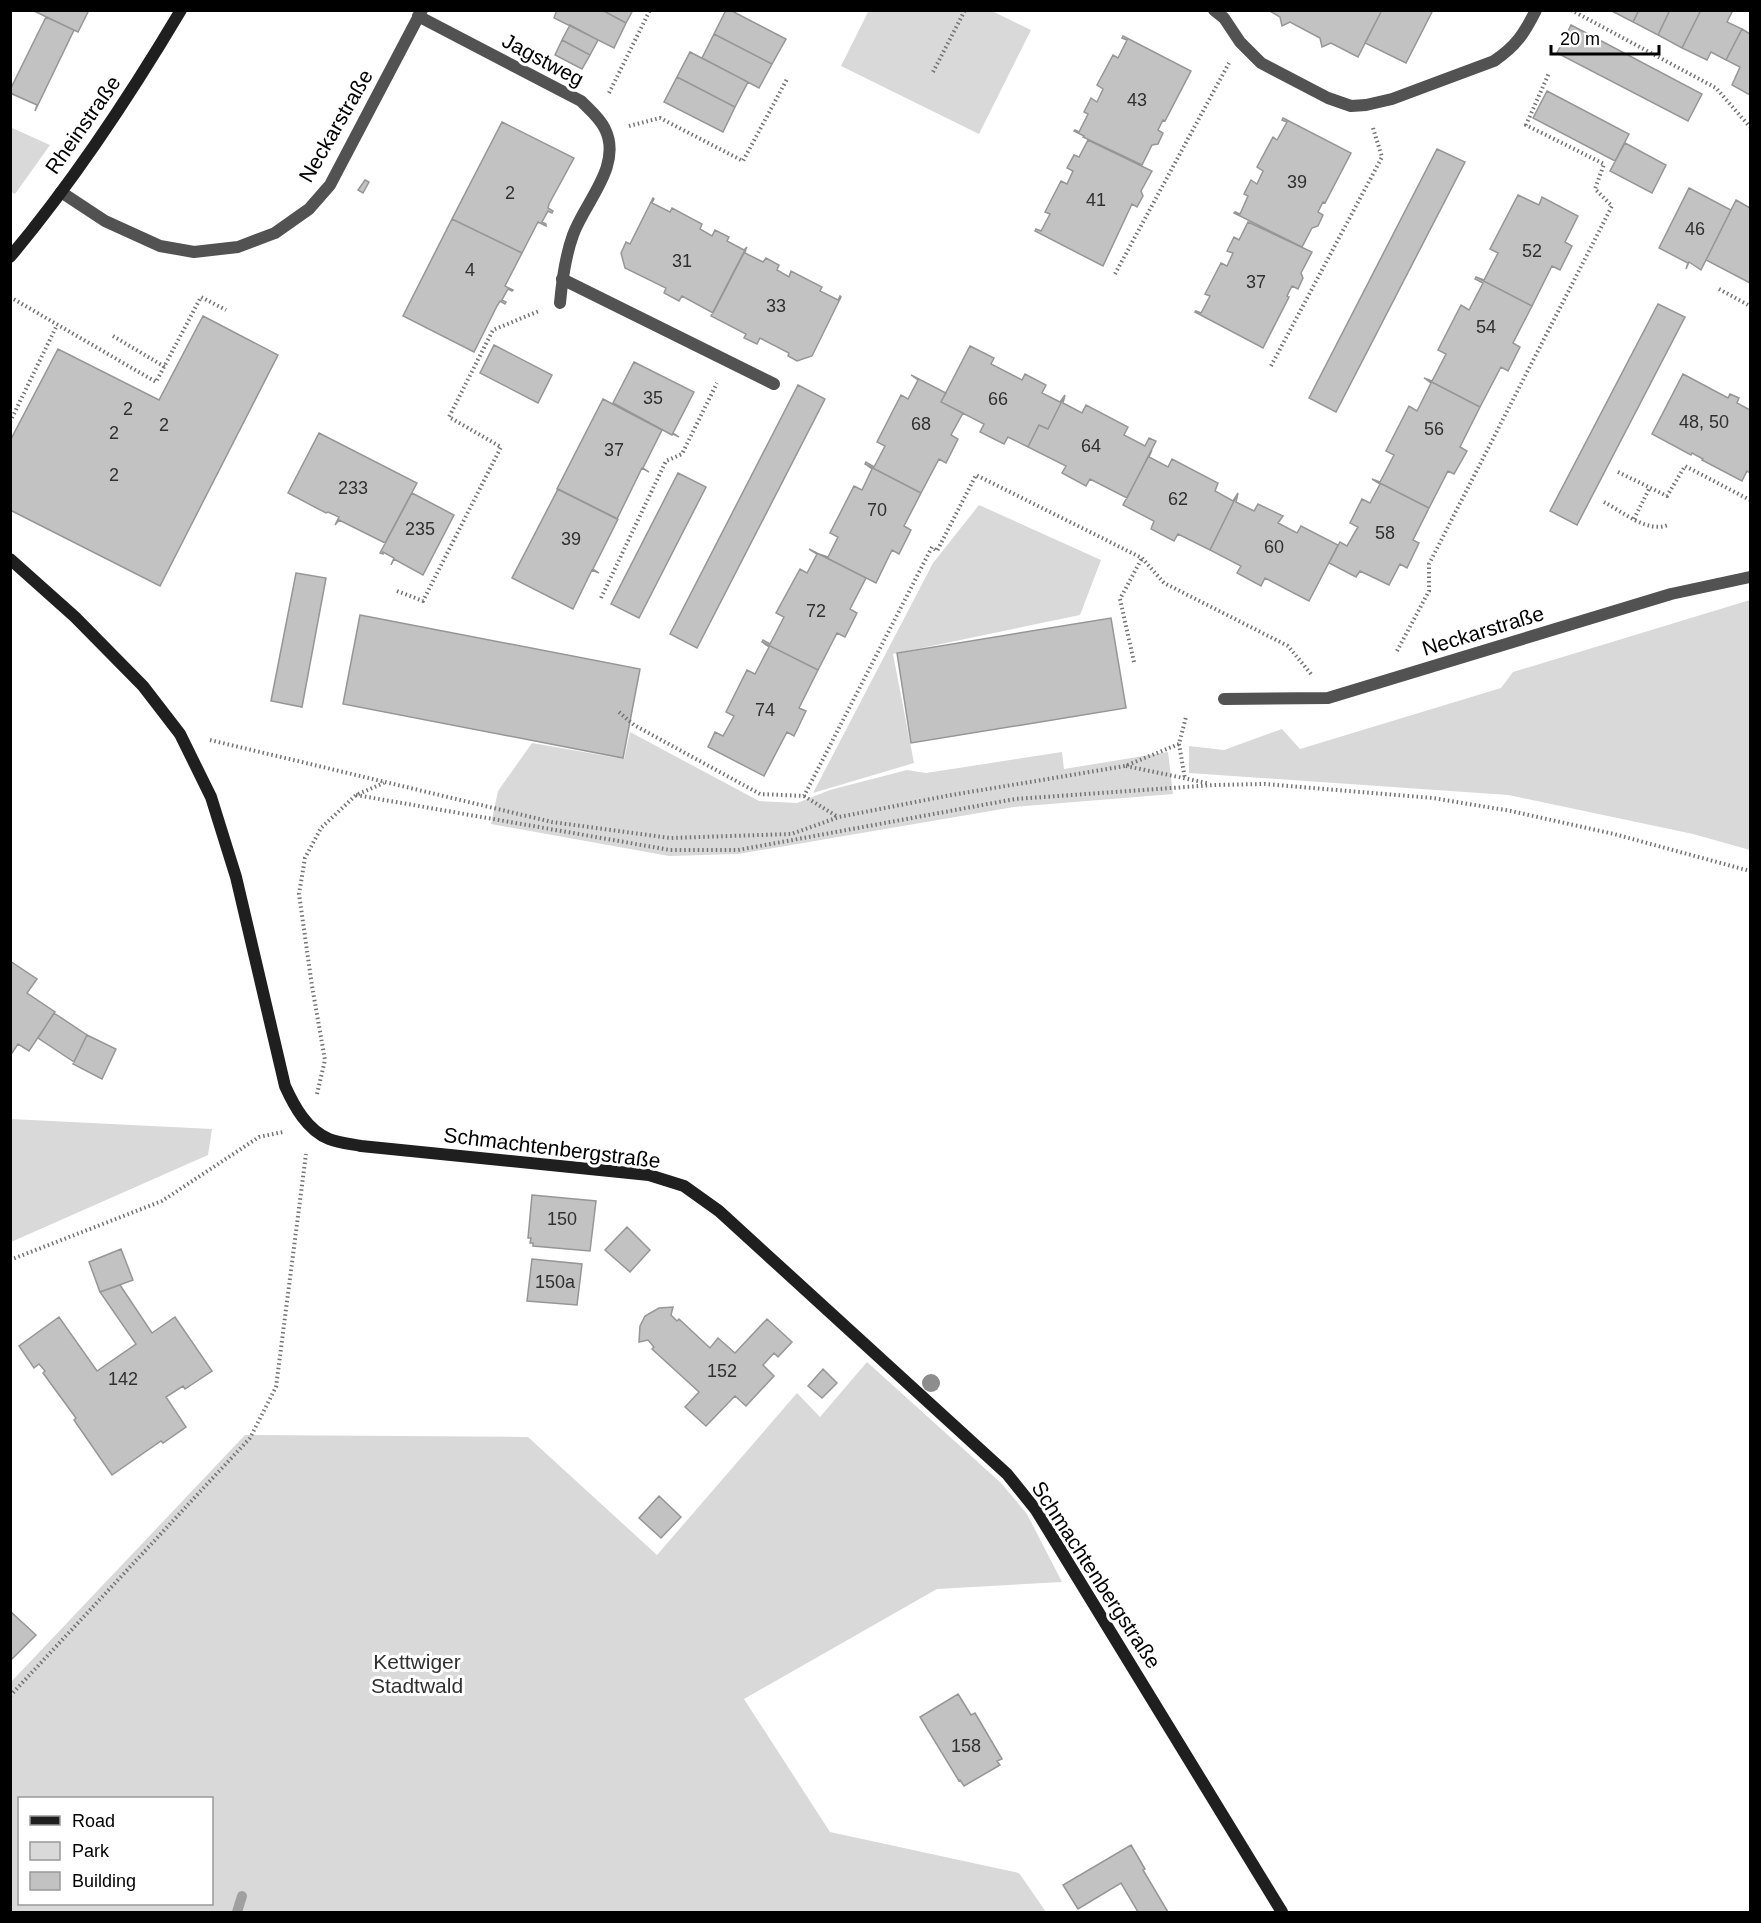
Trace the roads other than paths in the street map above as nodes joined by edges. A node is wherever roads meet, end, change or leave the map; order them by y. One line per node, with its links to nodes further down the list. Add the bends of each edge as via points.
1 (181, 10): 5 (street, Rheinstraße)
2 (1214, 10): 3 (street, via 1261,63 1351,106 1392,99 1494,61 1522,37)
3 (1536, 10)
4 (420, 13): 5 (street, Neckarstraße, via 330,184 309,209 275,233 238,247 194,252 160,246 105,221); 7 (street, Jagstweg, via 581,101 606,131 610,152 606,171 573,235)
5 (61, 192): 6 (street, Rheinstraße)
6 (10, 257)
7 (562, 279): 8 (street, Jagstweg); 9 (street)
8 (560, 303)
9 (774, 384)
10 (10, 559): 13 (street, Schmachtenbergstraße, via 142,686 180,734 211,797 236,877 285,1086 294,1107 310,1125 328,1139 361,1146 649,1175 684,1186 719,1211 1007,1474 1036,1510)
11 (1750, 577): 12 (street, Neckarstraße, via 1671,594 1328,698)
12 (1224, 699)
13 (1282, 1912)

